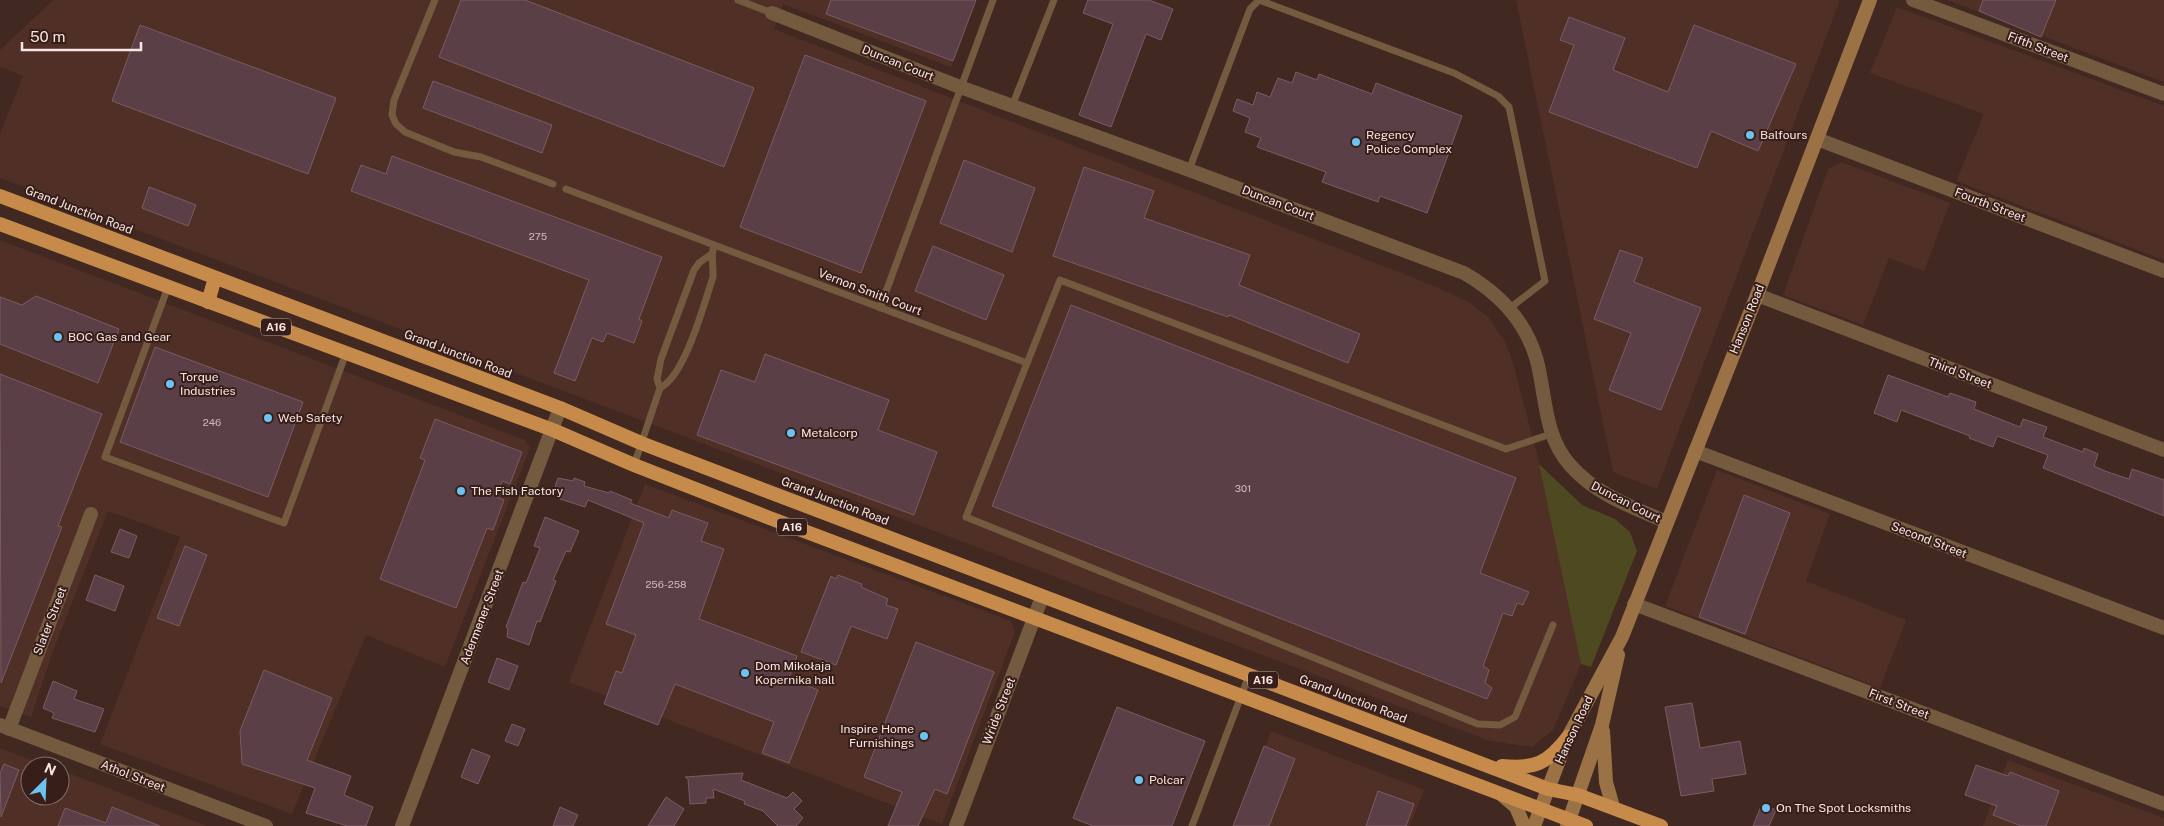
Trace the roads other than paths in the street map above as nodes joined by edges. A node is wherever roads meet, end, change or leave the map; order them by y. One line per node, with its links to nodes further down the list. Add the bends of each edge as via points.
1 (434, 0): 14 (lane, via 394,100 392,115 396,124 406,132 454,152 481,157)
2 (738, 0): 8 (lane)
3 (993, 0): 9 (lane)
4 (1054, 0): 11 (lane)
5 (1259, 0): 13 (lane, via 1250,9); 26 (lane, via 1454,73 1498,96 1509,107 1545,281)
6 (1870, 0): 12 (main road, Hanson Road)
7 (1913, 0): 10 (street, Fifth Street)
8 (772, 13): 9 (street, Duncan Court)
9 (960, 88): 11 (street, Duncan Court); 25 (lane)
10 (2164, 94)
11 (1012, 106): 13 (street, Duncan Court)
12 (1817, 139): 20 (street, Fourth Street); 23 (main road, Hanson Road)
13 (1189, 170): 26 (street, Duncan Court, via 1464,273 1486,285)
14 (553, 184)
15 (566, 189): 18 (lane, Vernon Smith Court)
16 (0, 196): 21 (highway, Grand Junction Road / A16)
17 (0, 224): 22 (highway, A16)
18 (714, 246): 19 (lane); 25 (lane, Vernon Smith Court)
19 (710, 255): 29 (lane, via 694,270 660,365 657,380); 29 (lane, via 713,277 691,340 669,384)
20 (2164, 271)
21 (215, 278): 24 (highway); 30 (highway, Grand Junction Road / A16)
22 (168, 287): 24 (highway, A16); 27 (lane, via 105,457 284,523)
23 (1757, 295): 34 (street, Third Street); 35 (main road, Hanson Road)
24 (208, 302): 27 (highway, A16)
25 (880, 308): 28 (lane, Vernon Smith Court)
26 (1510, 308): 32 (street, Duncan Court, via 1532,345)
27 (346, 353): 31 (highway, A16)
28 (1026, 363): 32 (lane, via 1060,280 1506,449); 42 (lane, via 966,517 1478,724 1500,725 1515,717)
29 (660, 388): 33 (lane)
30 (560, 408): 31 (street, Adermener Street); 33 (highway, Grand Junction Road / A16)
31 (553, 430): 36 (highway, A16); 59 (street, Adermener Street)
32 (1551, 434): 38 (street, Duncan Court, via 1568,463 1589,484)
33 (642, 443): 36 (lane); 39 (highway, Grand Junction Road / A16)
34 (2164, 450)
35 (1695, 451): 38 (main road, Hanson Road); 43 (street, Second Street)
36 (634, 465): 41 (highway, A16)
37 (91, 514): 48 (street, Slater Street)
38 (1667, 522): 40 (main road, Hanson Road)
39 (1042, 597): 41 (street, Wride Street); 45 (highway, Grand Junction Road / A16)
40 (1634, 604): 44 (main road, Hanson Road); 54 (street, First Street)
41 (1034, 618): 46 (highway, A16); 60 (street, Wride Street)
42 (1553, 625)
43 (2164, 628)
44 (1622, 637): 47 (main road, Hanson Road); 49 (main road, Hanson Road)
45 (1249, 675): 46 (lane); 50 (highway, Grand Junction Road / A16)
46 (1241, 696): 52 (highway, A16); 61 (lane)
47 (1602, 725): 53 (main road, Hanson Road); 55 (main road, via 1606,782)
48 (5, 727): 58 (street, Athol Street)
49 (1568, 737): 50 (highway, via 1543,763 1521,768); 51 (main road, Hanson Road)
50 (1483, 764): 51 (highway, Grand Junction Road / A16)
51 (1548, 789): 53 (highway, Grand Junction Road / A16); 56 (main road, Hanson Road)
52 (1502, 795): 56 (highway, A16); 62 (main road, via 1516,807)
53 (1578, 795): 55 (highway, Grand Junction Road / A16); 57 (main road, Hanson Road)
54 (2164, 804)
55 (1613, 807): 65 (highway, Grand Junction Road / A16)
56 (1541, 809): 57 (highway, A16); 63 (main road, Hanson Road)
57 (1568, 823): 64 (highway, A16)
58 (266, 826)
59 (402, 826)
60 (956, 826)
61 (1192, 826)
62 (1524, 826)
63 (1534, 826)
64 (1586, 826)
65 (1662, 826)

